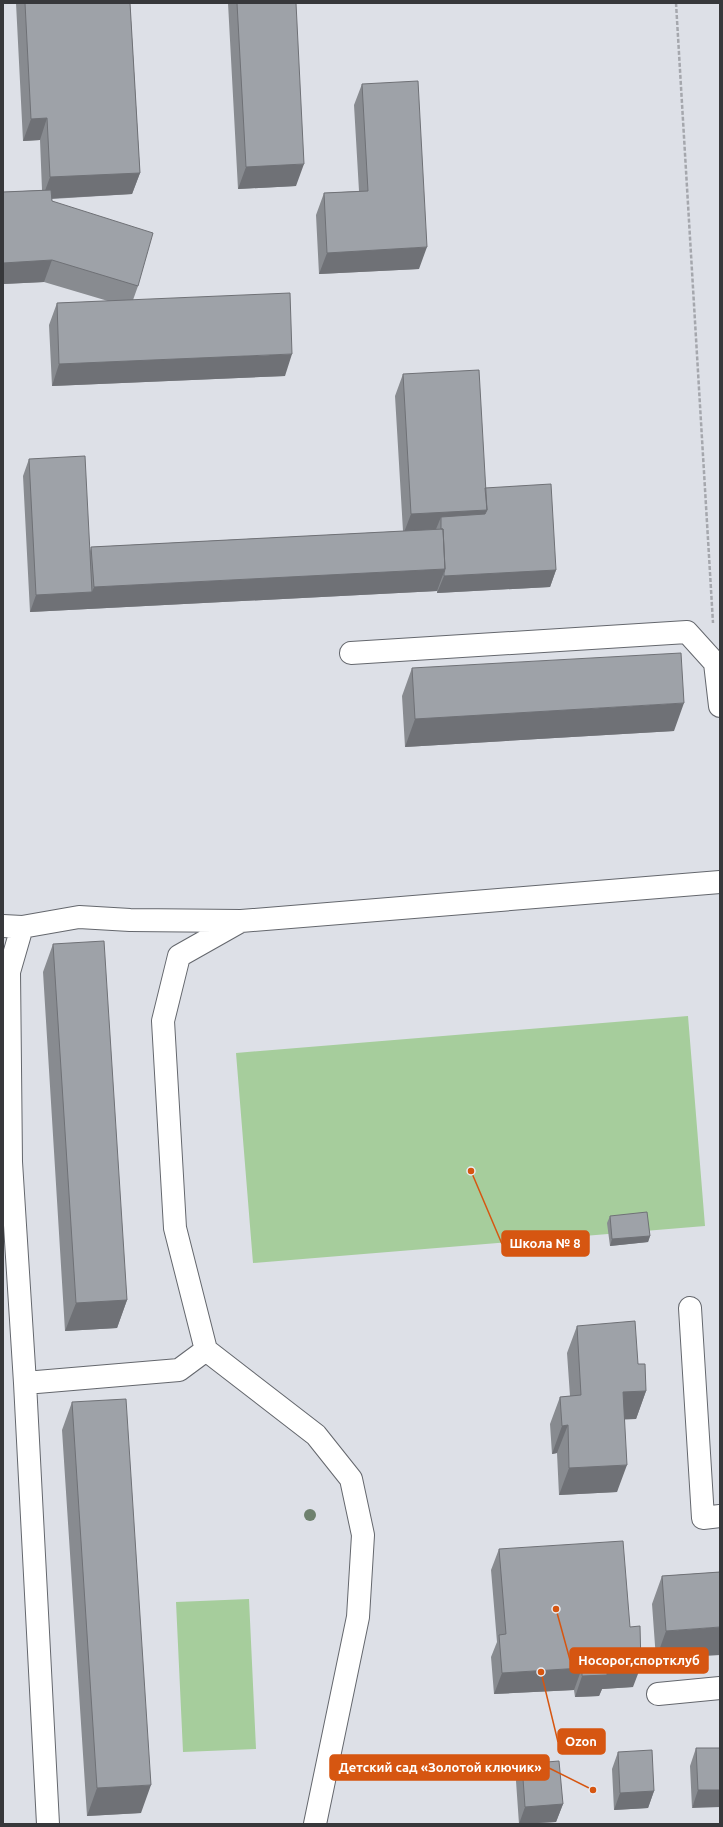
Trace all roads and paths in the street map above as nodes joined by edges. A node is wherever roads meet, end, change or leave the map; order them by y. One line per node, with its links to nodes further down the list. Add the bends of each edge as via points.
1 (676, 3): 2 (path)
2 (713, 623)
3 (351, 653): 4 (street, via 688,632 715,663)
4 (719, 684): 5 (street)
5 (720, 706)
6 (720, 882): 7 (street)
7 (242, 921): 8 (street, via 79,917); 10 (street, via 179,956 163,1022 175,1228)
8 (13, 926): 11 (street, via 9,972 11,1162)
9 (690, 1308): 12 (street, via 704,1518)
10 (206, 1350): 11 (street, via 179,1370); 16 (street, via 316,1435 351,1479 363,1535 358,1617)
11 (25, 1383): 15 (street)
12 (720, 1516)
13 (720, 1688): 14 (street)
14 (658, 1694)
15 (48, 1824)
16 (315, 1824)

